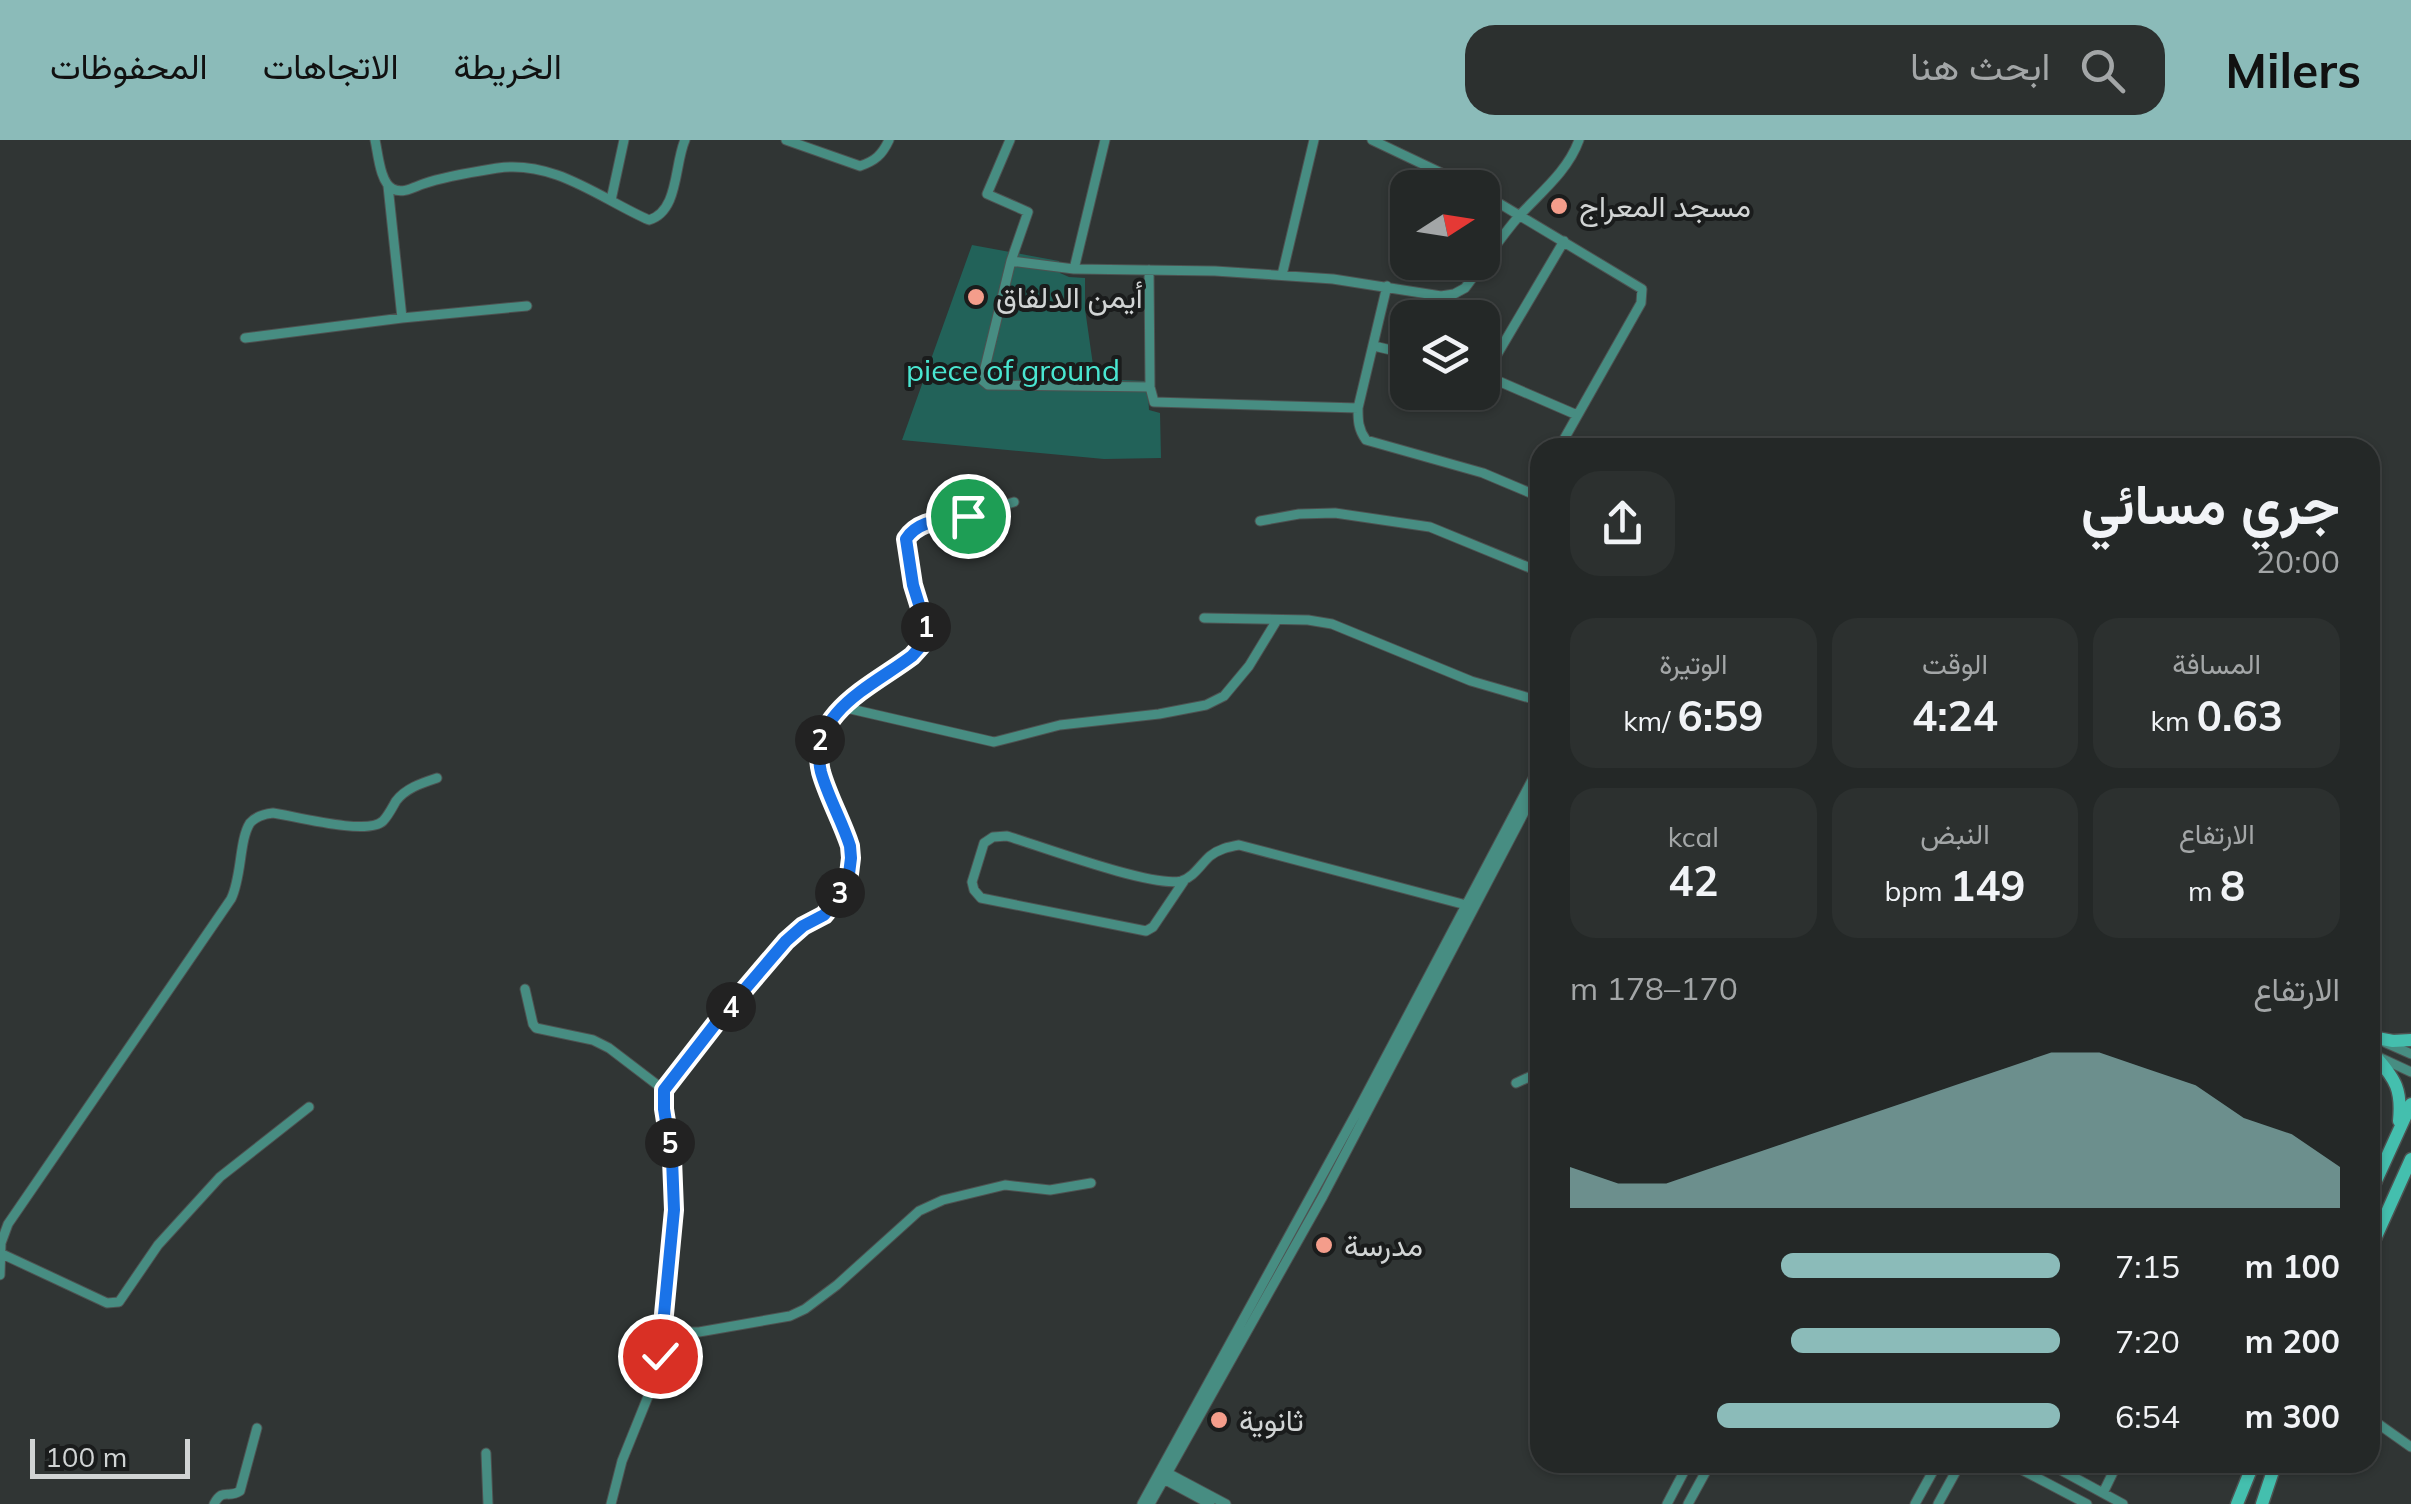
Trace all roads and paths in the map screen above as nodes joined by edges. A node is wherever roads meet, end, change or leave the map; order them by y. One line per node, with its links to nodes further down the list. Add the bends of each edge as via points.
1 (375, 140): 12 (street)
2 (624, 140): 13 (street)
3 (685, 140): 13 (street, via 663,213 649,220)
4 (786, 140): 5 (street, via 860,166 874,161)
5 (889, 140)
6 (1010, 140): 17 (street, via 986,194 1028,212)
7 (1106, 140): 18 (street)
8 (1314, 140): 20 (street)
9 (1372, 140): 11 (street)
10 (1579, 140): 15 (street)
11 (1435, 170)
12 (388, 186): 13 (street, via 400,191 521,168 562,177); 23 (street)
13 (611, 200)
14 (1500, 204): 15 (street)
15 (1520, 216): 16 (street); 21 (street, via 1454,294)
16 (1564, 242): 26 (street); 31 (street, via 1639,285 1643,294)
17 (1011, 261): 18 (street); 29 (street, via 984,383)
18 (1074, 270): 19 (street)
19 (1149, 270): 20 (street); 29 (street)
20 (1282, 276): 21 (street)
21 (1387, 286): 25 (street)
22 (526, 306): 23 (street)
23 (402, 318): 24 (street)
24 (245, 338)
25 (1374, 346): 27 (street); 30 (street)
26 (1500, 348)
27 (1390, 350)
28 (1500, 381): 31 (street)
29 (1150, 387): 30 (street, via 1154,402)
30 (1358, 408): 33 (street, via 1366,440)
31 (1577, 414): 32 (street)
32 (1564, 438)
33 (1530, 492)
34 (1014, 502): 40 (street, via 913,529 905,543 924,636 912,656)
35 (1260, 521): 36 (street, via 1335,513 1430,527)
36 (1530, 568)
37 (1204, 618): 38 (street)
38 (1277, 620): 39 (street, via 1332,624); 40 (street, via 1224,696 1159,714 1060,725 994,742)
39 (1530, 698)
40 (842, 707): 56 (street, via 825,727 819,752 850,846 849,874 824,915 786,941)
41 (438, 778): 63 (street, via 402,794 375,826 273,813 251,821 231,899)
42 (1530, 785): 45 (street)
43 (1530, 799): 45 (street)
44 (1184, 880): 44 (street, via 1148,879 1007,836 984,843 972,882 980,898 1146,932); 45 (street, via 1222,848 1239,845)
45 (1469, 906): 81 (street)
46 (525, 988): 56 (street, via 536,1028 609,1048)
47 (2380, 1039): 48 (main road)
48 (2411, 1040)
49 (2380, 1041): 50 (street)
50 (2411, 1054)
51 (2380, 1058): 53 (street)
52 (2380, 1063): 59 (main road, via 2400,1093)
53 (2411, 1072)
54 (1530, 1077): 55 (street)
55 (1516, 1083)
56 (664, 1090): 67 (street, via 674,1210)
57 (2411, 1104): 59 (main road)
58 (309, 1107): 65 (street, via 220,1178 158,1245 119,1302 107,1303)
59 (2399, 1128): 61 (main road)
60 (2411, 1160): 64 (main road)
61 (2380, 1171)
62 (1091, 1183): 67 (street, via 1050,1190 1005,1185 943,1200 919,1211 837,1285 790,1316)
63 (4, 1222): 65 (street)
64 (2380, 1228)
65 (0, 1252): 66 (street)
66 (0, 1275)
67 (664, 1332): 85 (street)
68 (2380, 1425): 70 (street)
69 (257, 1428): 83 (street, via 240,1491 218,1496)
70 (2411, 1446)
71 (486, 1452): 84 (street)
72 (1684, 1473): 90 (street)
73 (1705, 1473): 91 (street)
74 (1932, 1473): 92 (street)
75 (1955, 1473): 93 (street)
76 (2028, 1473): 94 (street)
77 (2067, 1473): 82 (street)
78 (2113, 1473): 82 (street)
79 (2250, 1473): 96 (main road)
80 (2272, 1473): 97 (main road)
81 (1162, 1474): 86 (street); 87 (street); 88 (street); 89 (street)
82 (2104, 1492): 95 (street)
83 (214, 1504)
84 (488, 1504)
85 (611, 1504)
86 (1142, 1504)
87 (1150, 1504)
88 (1210, 1504)
89 (1226, 1504)
90 (1667, 1504)
91 (1688, 1504)
92 (1915, 1504)
93 (1938, 1504)
94 (2087, 1504)
95 (2123, 1504)
96 (2238, 1504)
97 (2262, 1504)

